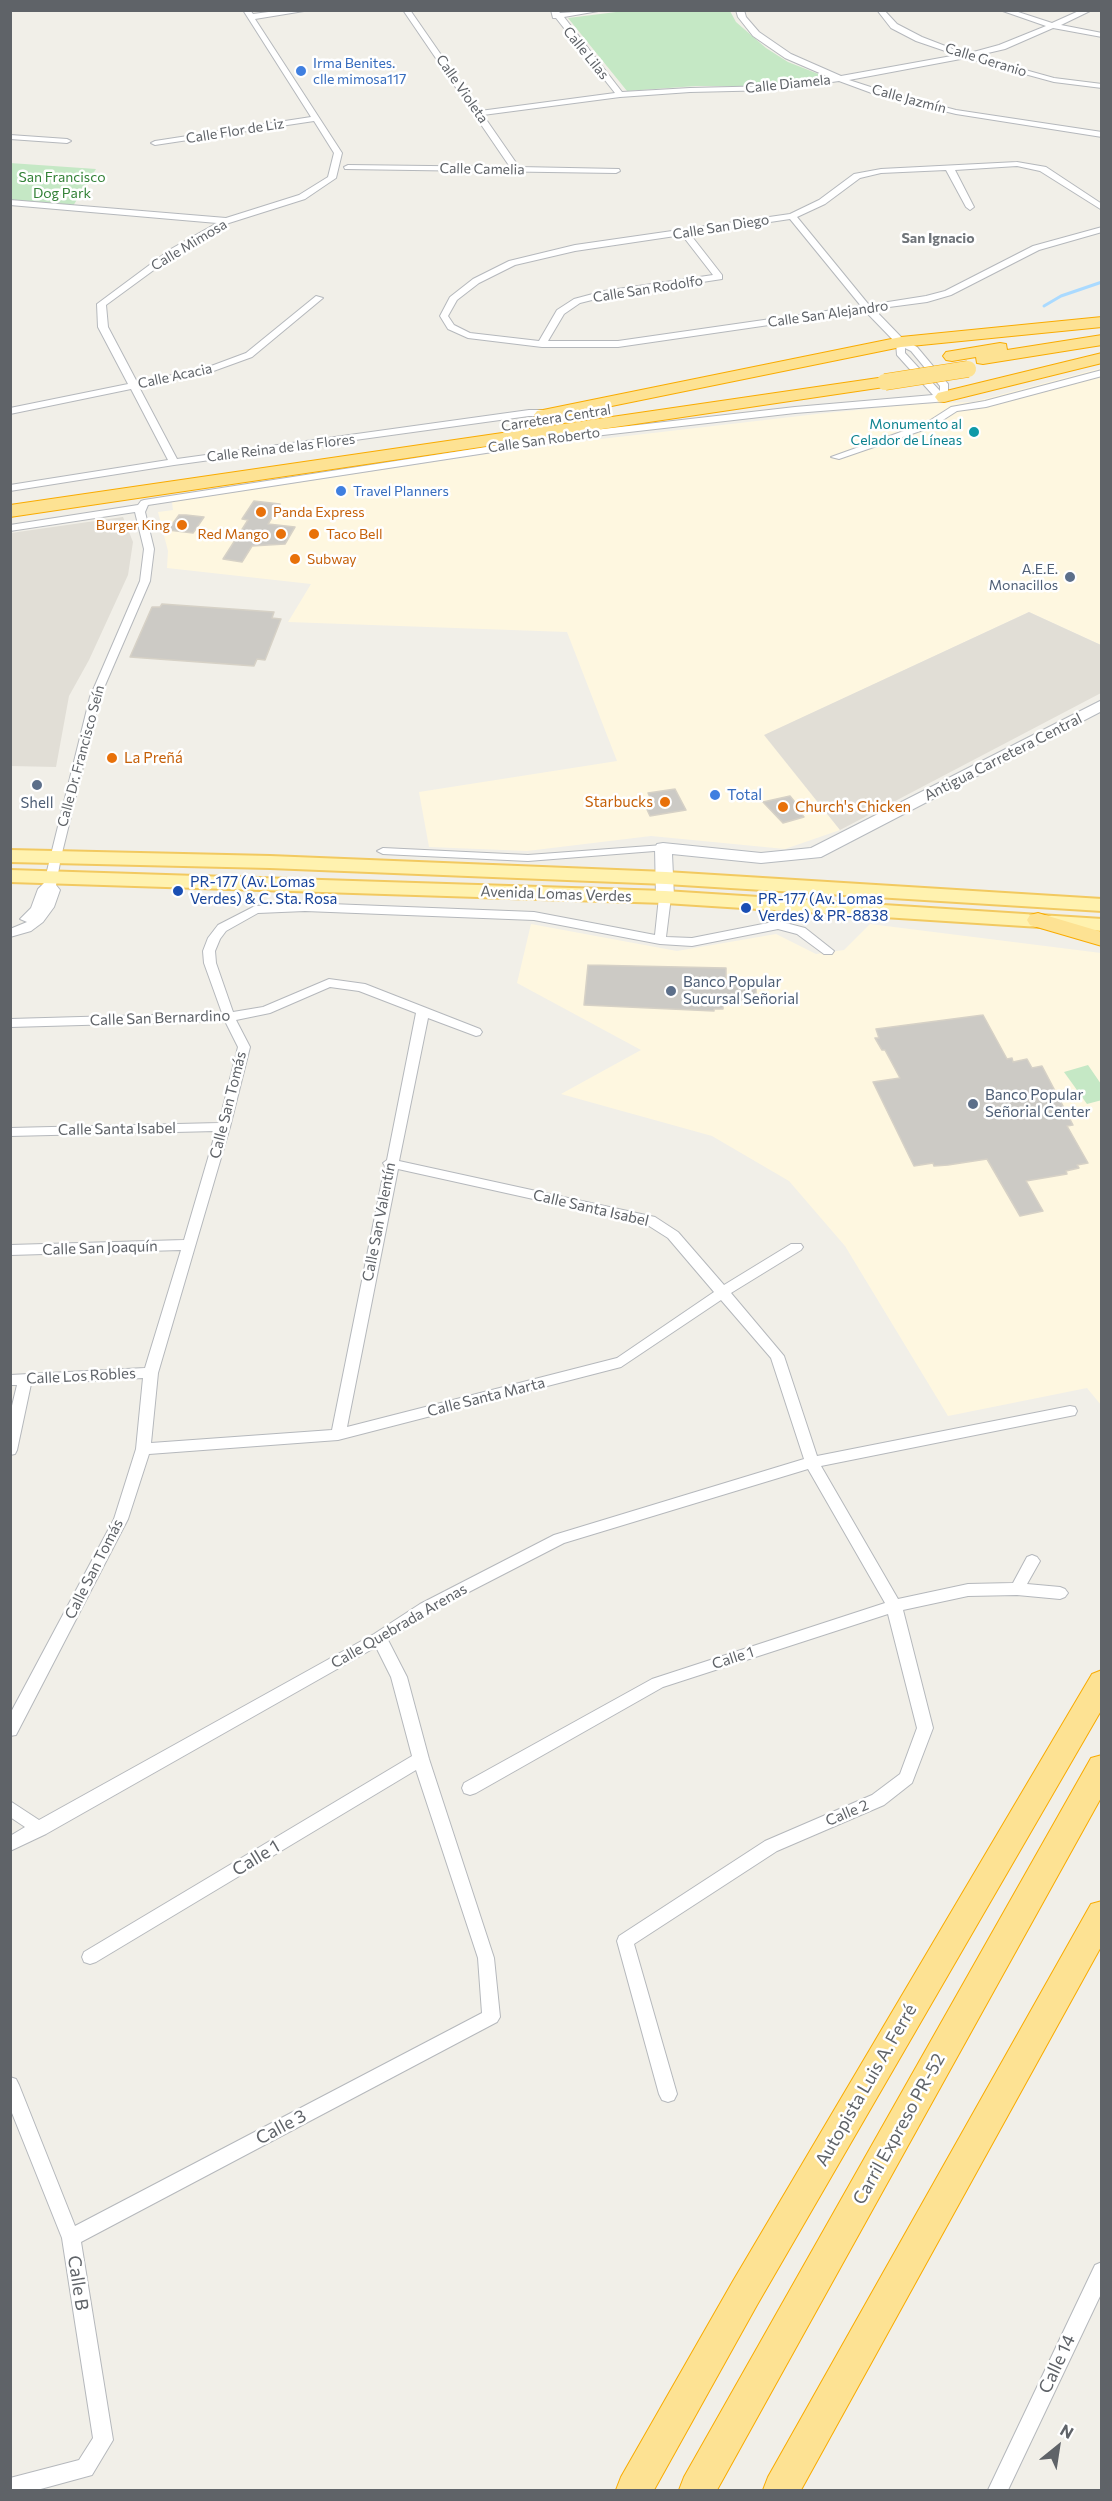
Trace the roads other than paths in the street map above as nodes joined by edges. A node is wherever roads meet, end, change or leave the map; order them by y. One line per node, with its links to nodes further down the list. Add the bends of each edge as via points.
1 (307, 10): 9 (street)
2 (406, 10): 16 (street, Calle Violeta)
3 (601, 10): 8 (street)
4 (740, 10): 13 (street, Calle Jazmín, via 756,34 788,56)
5 (880, 10): 12 (street, Calle Geranio, via 894,26 918,39)
6 (1003, 10): 10 (street)
7 (1089, 10): 10 (street, Calle Diamela)
8 (555, 13): 15 (street, Calle Lilas)
9 (248, 14): 17 (street)
10 (1055, 26): 11 (street); 12 (street, Calle Diamela)
11 (1101, 35)
12 (966, 56): 13 (street, Calle Diamela); 14 (street, Calle Geranio, via 1054,80)
13 (840, 79): 15 (street, Calle Diamela, via 775,88); 18 (street, Calle Jazmín, via 956,112)
14 (1101, 86)
15 (620, 95): 16 (street, Calle Diamela)
16 (479, 113): 25 (street, Calle Violeta)
17 (314, 119): 21 (street, Calle Flor de Liz); 22 (street)
18 (1101, 135)
19 (10, 137): 20 (street)
20 (67, 141)
21 (155, 143)
22 (338, 153): 23 (street); 27 (street)
23 (348, 167): 25 (street, Calle Camelia); 27 (street)
24 (949, 167): 29 (street); 30 (street, Calle San Diego, via 1017,164 1043,169); 31 (street, Calle San Diego, via 857,176 822,202)
25 (516, 169): 26 (street, Calle Camelia)
26 (616, 171)
27 (332, 178): 32 (street, Calle Mimosa, via 302,197)
28 (10, 202): 32 (street)
29 (970, 207)
30 (1101, 208)
31 (792, 216): 34 (street, Calle San Diego); 36 (street)
32 (226, 221): 47 (street, Calle Mimosa, via 101,304 103,327)
33 (1101, 229): 36 (street, Calle San Alejandro, via 1036,248 948,292)
34 (685, 233): 41 (street, Calle San Rodolfo, via 719,277 577,301 560,312); 41 (street, Calle San Diego, via 575,248 512,264 468,287 453,299 444,316 451,327 468,335)
35 (319, 298): 47 (street, Calle Acacia, via 249,355 205,371)
36 (868, 309): 40 (street); 41 (street, Calle San Alejandro, via 618,344)
37 (1101, 322): 40 (highway)
38 (1101, 332): 44 (highway, Carretera Central)
39 (1101, 341): 44 (highway)
40 (901, 342): 48 (street, via 900,353 931,389); 50 (highway)
41 (542, 344)
42 (1101, 348): 44 (highway, Carretera Central)
43 (1101, 358): 48 (highway)
44 (962, 363): 45 (highway, Carretera Central, bridge)
45 (883, 374): 51 (highway, Carretera Central); 57 (highway, Carretera Central)
46 (1101, 374): 48 (street, Calle San Roberto, via 986,404)
47 (134, 385): 49 (street, Calle Acacia); 53 (street, Calle Mimosa)
48 (949, 403): 52 (street, via 929,424); 56 (street, Calle San Roberto, via 795,410 592,434)
49 (10, 411)
50 (552, 413): 51 (highway, via 430,434); 53 (street, Calle Reina de las Flores)
51 (423, 440): 55 (highway, Carretera Central)
52 (836, 457)
53 (174, 462): 54 (street, Calle Reina de las Flores)
54 (10, 488)
55 (10, 503)
56 (144, 505): 58 (street, Calle San Roberto); 63 (street, Calle Dr. Francisco Seín, via 149,549 145,581 95,696)
57 (10, 511)
58 (10, 528)
59 (1101, 705): 60 (street, Antigua Carretera Central, via 814,852 761,858)
60 (663, 848): 61 (street, via 528,858); 66 (street)
61 (383, 851)
62 (10, 856): 63 (main road, Avenida Lomas Verdes)
63 (55, 857): 65 (street, Calle Dr. Francisco Seín); 66 (main road, Avenida Lomas Verdes, via 270,862)
64 (10, 876): 65 (main road, Avenida Lomas Verdes)
65 (50, 882): 66 (main road, Avenida Lomas Verdes); 70 (street, Calle Dr. Francisco Seín, via 54,890 45,913 34,924)
66 (665, 887): 67 (main road, Avenida Lomas Verdes); 68 (main road, Avenida Lomas Verdes); 72 (street)
67 (1101, 905)
68 (1038, 920): 69 (main road, Avenida Lomas Verdes); 71 (highway)
69 (1101, 925)
70 (10, 932)
71 (1101, 939)
72 (660, 940): 73 (street, Calle San Tomás, via 692,942 778,925 801,931); 75 (street, Calle San Tomás, via 534,916 305,907 255,910 222,928 209,951)
73 (828, 951)
74 (423, 1010): 75 (street, Calle San Bernardino, via 361,987 329,983 266,1010); 77 (street, Calle San Bernardino); 80 (street, Calle San Valentín)
75 (229, 1017): 76 (street, Calle San Bernardino); 78 (street, Calle San Tomás, via 244,1047)
76 (10, 1023)
77 (476, 1032)
78 (224, 1127): 79 (street, Calle Santa Isabel); 81 (street, Calle San Tomás)
79 (10, 1132)
80 (390, 1163): 84 (street, Calle Santa Isabel, via 650,1220 673,1235); 88 (street, Calle San Valentín)
81 (189, 1245): 83 (street, Calle San Joaquín); 85 (street, Calle San Tomás)
82 (796, 1247): 84 (street, Calle Santa Marta)
83 (10, 1250)
84 (723, 1292): 88 (street, Calle Santa Marta, via 621,1362); 91 (street, Calle Santa Isabel, via 777,1356)
85 (151, 1373): 86 (street, Calle Los Robles); 89 (street, Calle San Tomás)
86 (18, 1379): 90 (street)
87 (1070, 1411): 91 (street, Calle Quebrada Arenas)
88 (338, 1435): 89 (street, Calle Santa Marta)
89 (143, 1449): 98 (street, Calle San Tomás, via 121,1519)
90 (10, 1450)
91 (812, 1462): 95 (street, Calle 2); 96 (street, Calle Quebrada Arenas, via 559,1539 425,1608)
92 (1032, 1561): 93 (street)
93 (1017, 1589): 94 (street, Calle 1); 95 (street, Calle 1, via 968,1590)
94 (1060, 1593)
95 (894, 1605): 101 (street, Calle 1, via 658,1683); 108 (street, Calle 2, via 926,1728 906,1778 878,1800 771,1846 625,1941)
96 (379, 1638): 99 (street, via 399,1677); 103 (street, Calle Quebrada Arenas)
97 (1098, 1684): 112 (highway, Autopista Luis A. Ferré)
98 (10, 1730)
99 (421, 1759): 106 (street, Calle 1); 109 (street, Calle 3, via 486,1958 491,2017)
100 (1101, 1767): 113 (highway, Carril Expreso PR-52)
101 (470, 1788)
102 (10, 1808): 103 (street)
103 (40, 1829): 104 (street, Calle Quebrada Arenas)
104 (10, 1844)
105 (1101, 1914): 114 (highway)
106 (90, 1957)
107 (10, 2085): 109 (street, Calle B)
108 (668, 2094)
109 (71, 2238): 111 (street, Calle B, via 103,2440 85,2468)
110 (1101, 2271): 115 (street, Calle 14)
111 (10, 2488)
112 (634, 2490)
113 (697, 2490)
114 (781, 2490)
115 (998, 2490)

